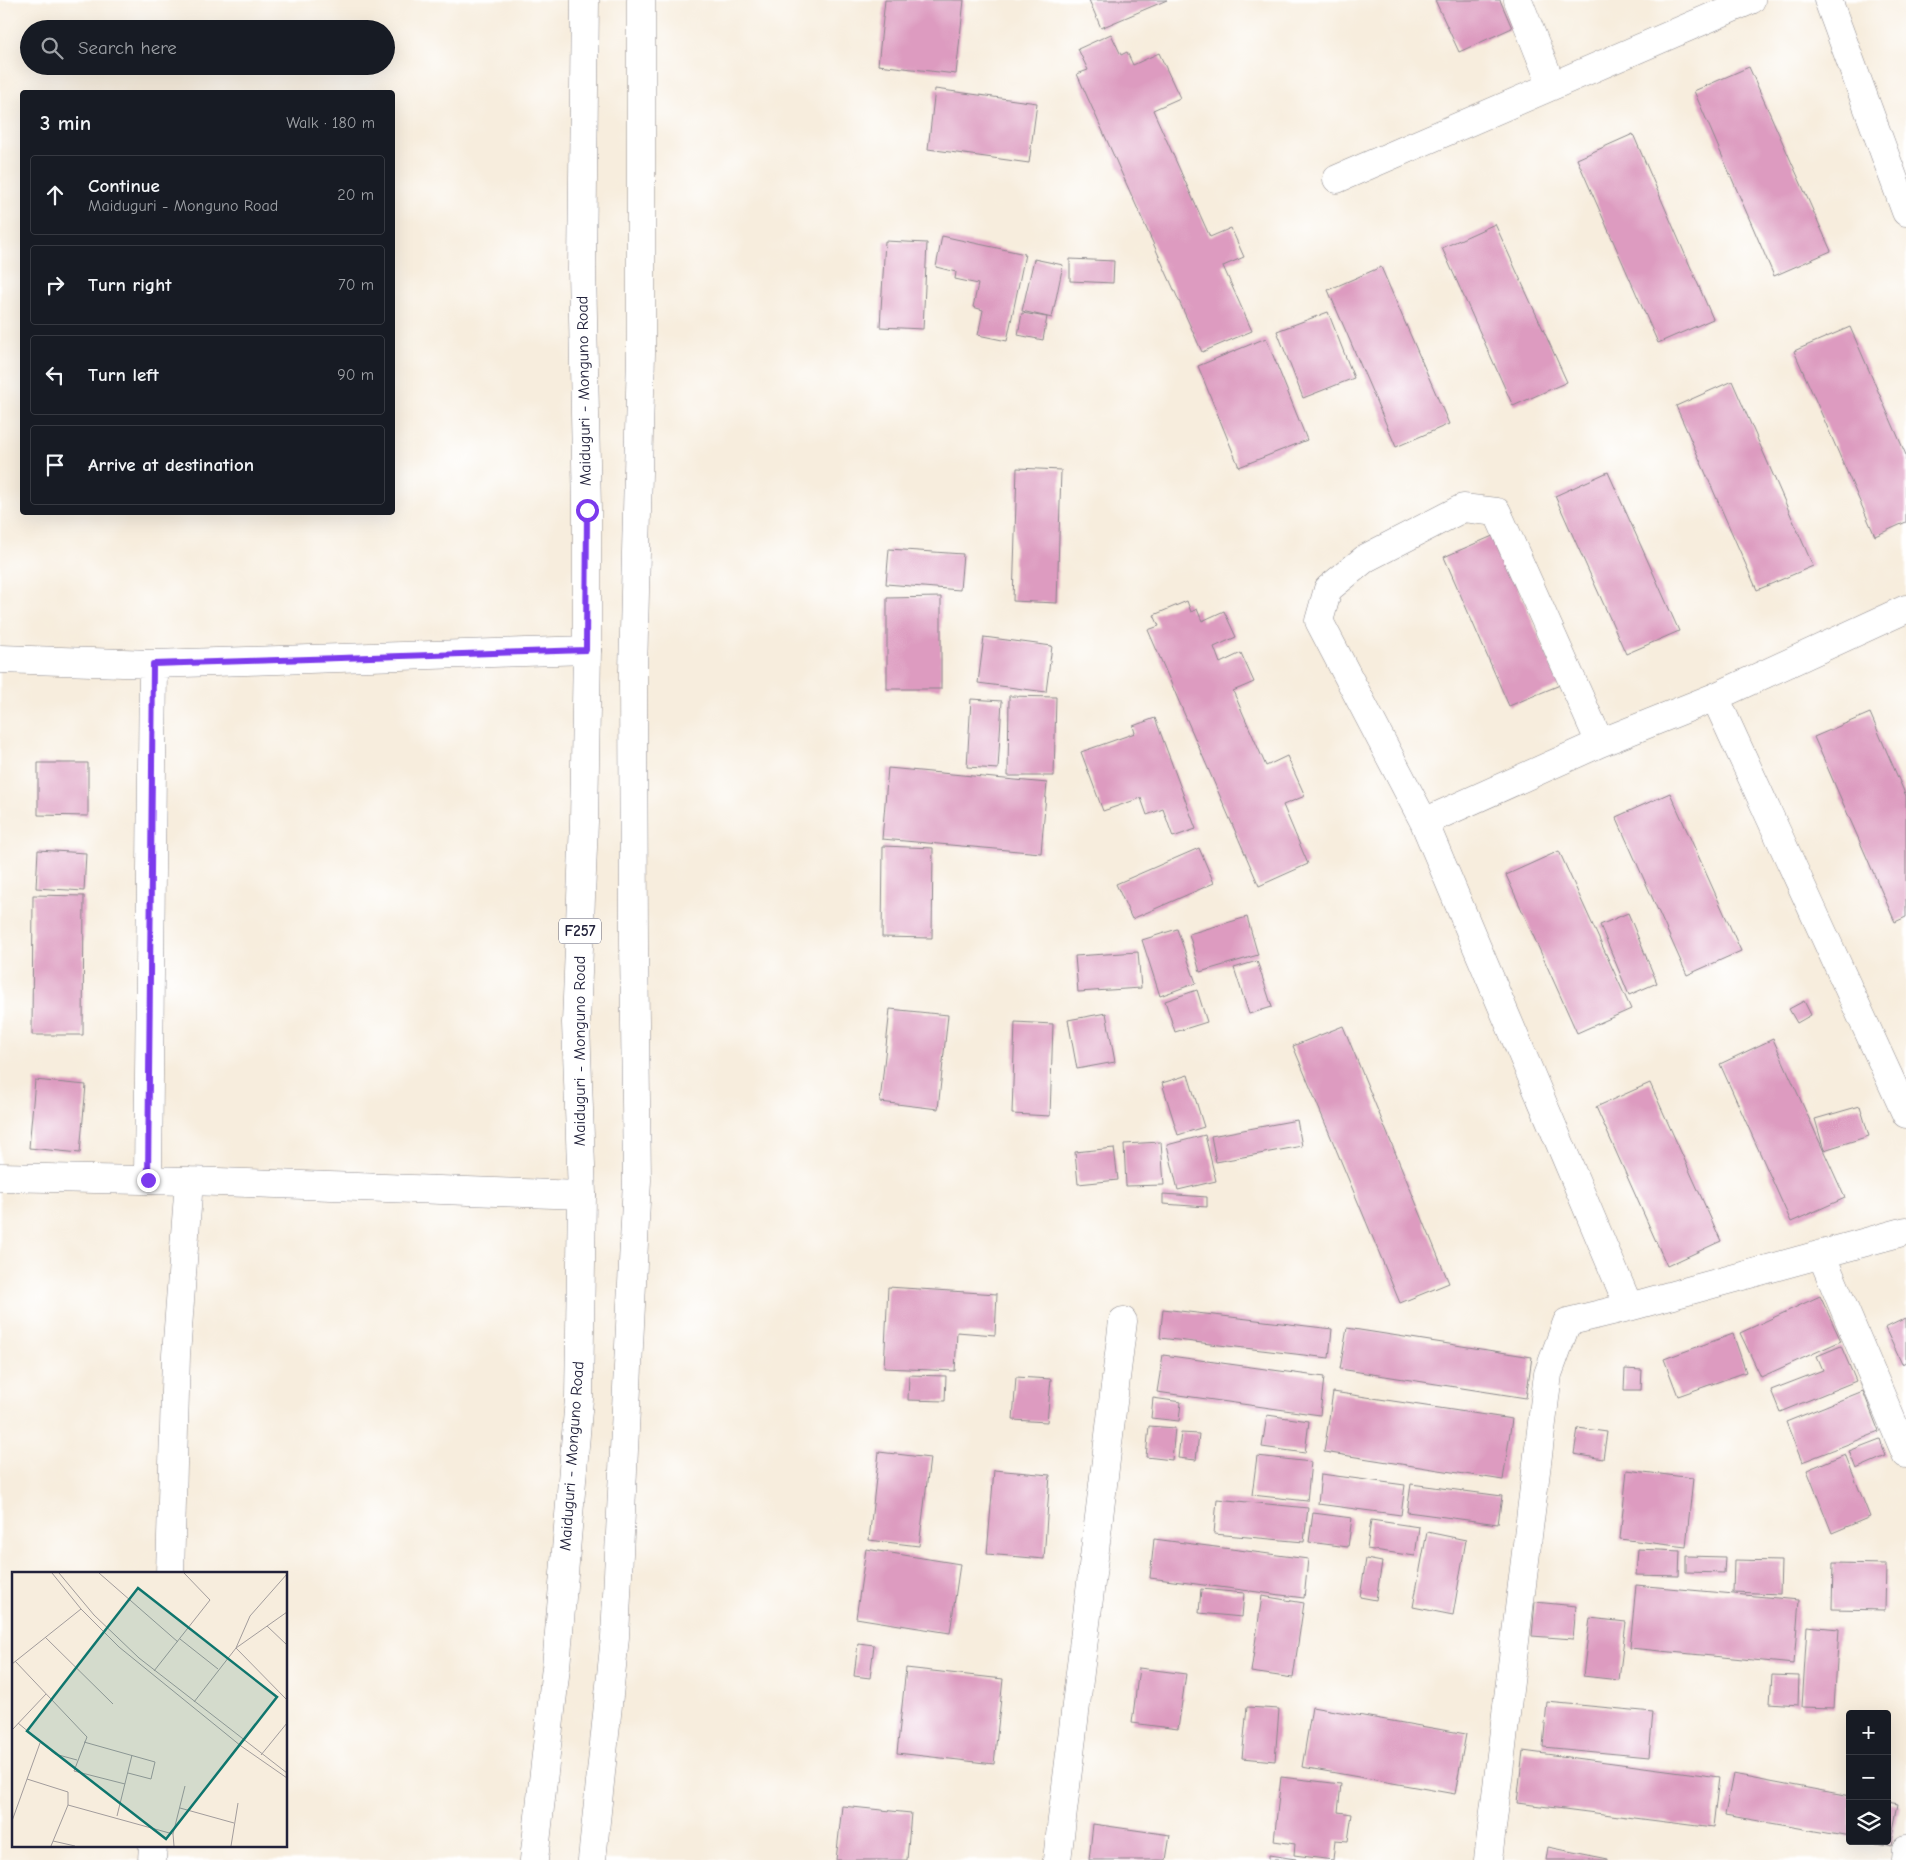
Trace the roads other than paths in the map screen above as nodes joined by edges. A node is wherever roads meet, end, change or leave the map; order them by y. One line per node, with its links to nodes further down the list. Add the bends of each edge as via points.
1 (585, 0): 10 (street, Maiduguri - Monguno Road / F257, via 582,269)
2 (641, 0): 29 (street, via 641,353 633,672 637,1180 615,1636)
3 (1518, 0): 6 (street)
4 (1751, 0): 6 (street)
5 (1828, 0): 8 (street)
6 (1552, 86): 7 (street)
7 (1337, 179)
8 (1906, 212)
9 (1906, 609): 13 (street)
10 (586, 650): 12 (street); 20 (street, Maiduguri - Monguno Road / F257, via 576,1023)
11 (0, 659): 12 (street)
12 (153, 664): 18 (street)
13 (1715, 697): 14 (street); 16 (street)
14 (1600, 744): 15 (street); 15 (street, via 1497,512 1464,508 1366,558 1328,588 1319,620)
15 (1424, 822): 23 (street)
16 (1906, 1114)
17 (0, 1177): 18 (street)
18 (148, 1180): 19 (street)
19 (189, 1181): 20 (street); 26 (street, via 176,1355)
20 (582, 1195): 28 (street, Maiduguri - Monguno Road / F257, via 579,1399 556,1667)
21 (1906, 1231): 22 (street)
22 (1822, 1254): 23 (street); 25 (street)
23 (1629, 1307): 31 (street, via 1567,1322 1548,1374)
24 (1123, 1321): 30 (street)
25 (1906, 1454)
26 (170, 1572)
27 (1906, 1849): 32 (street)
28 (534, 1860)
29 (592, 1860)
30 (1056, 1860)
31 (1488, 1860)
32 (1905, 1860)

